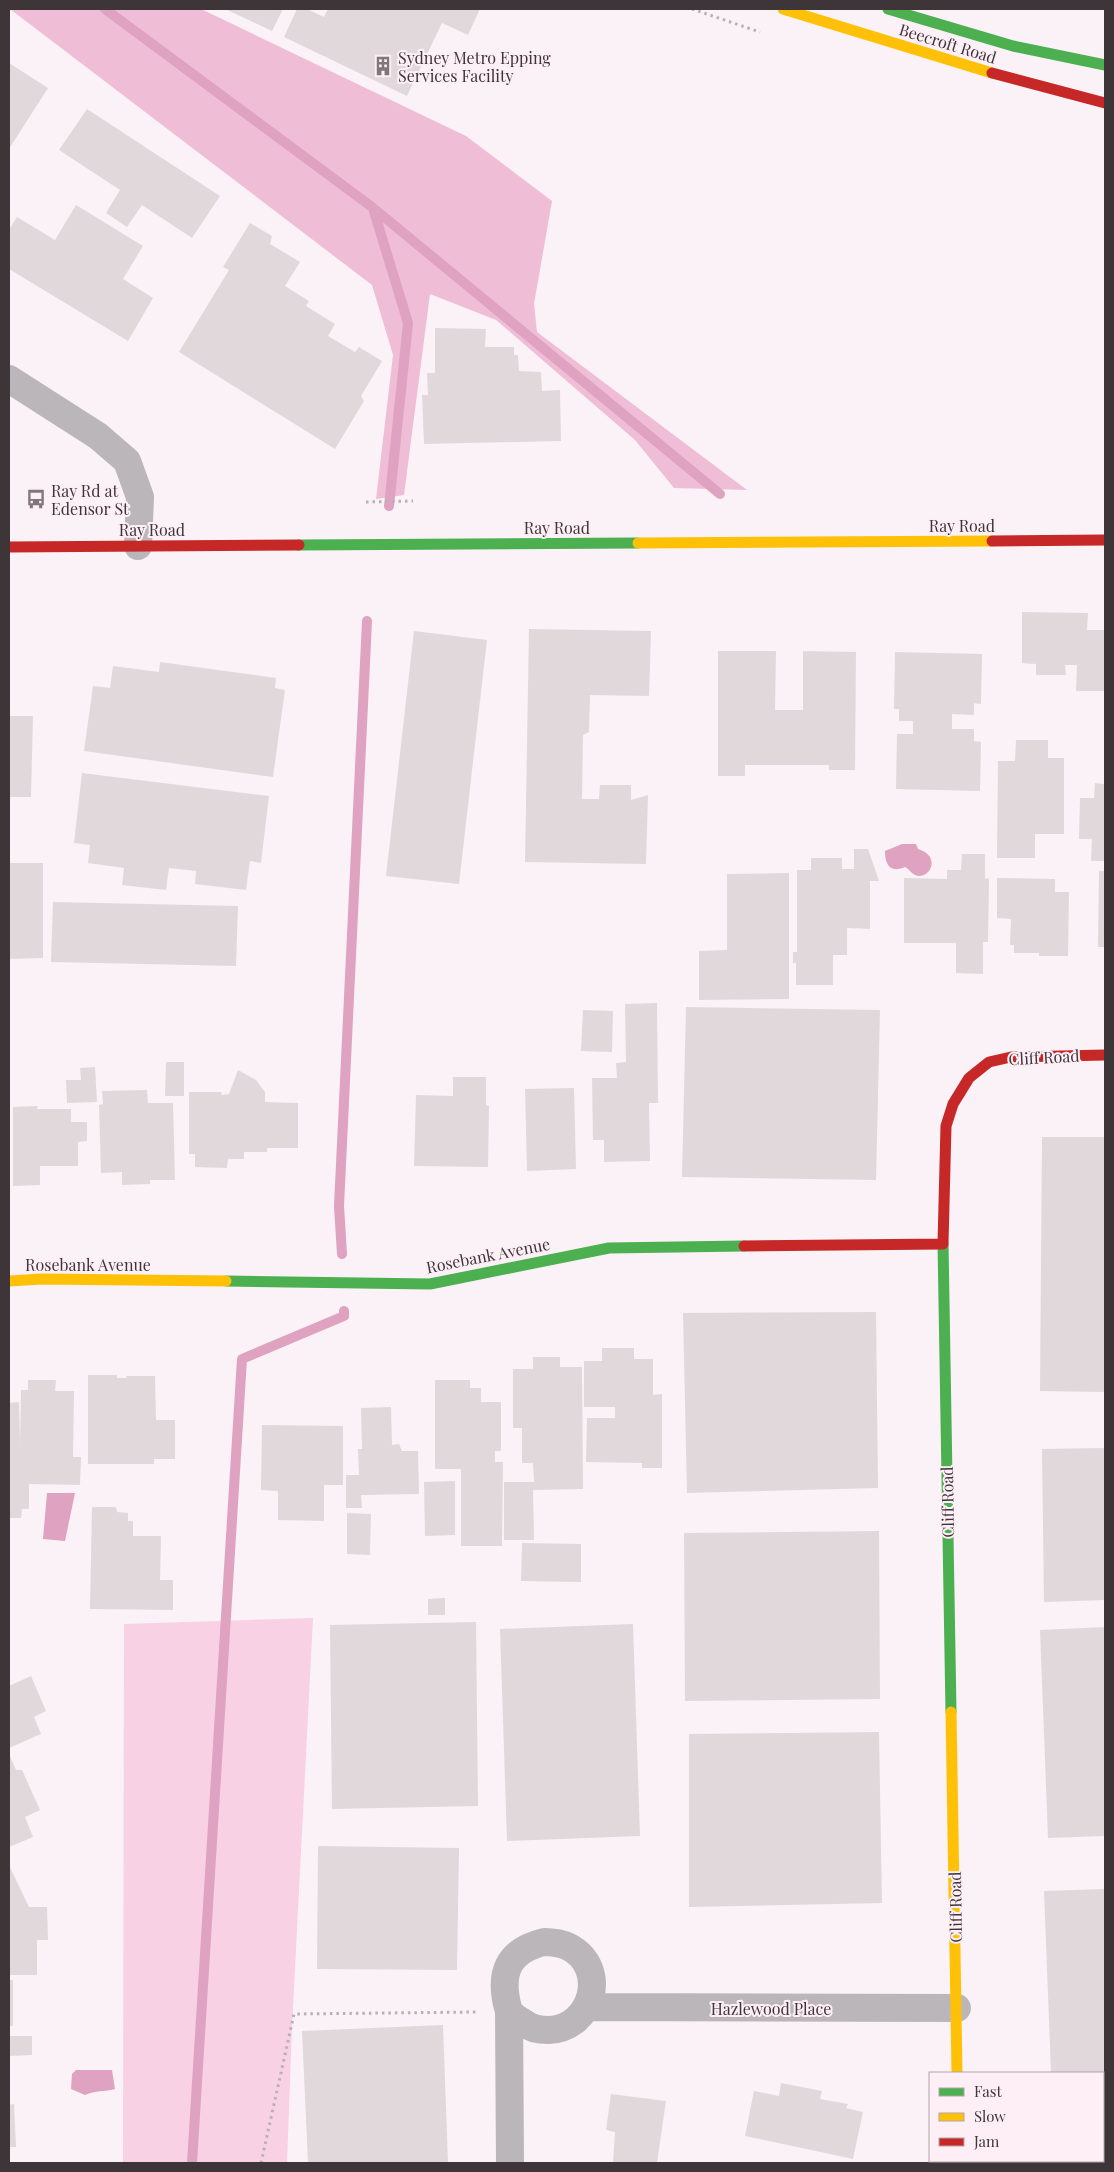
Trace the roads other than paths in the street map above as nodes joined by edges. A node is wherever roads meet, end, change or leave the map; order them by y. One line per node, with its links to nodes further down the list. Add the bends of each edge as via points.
1 (783, 9): 4 (street, Beecroft Road, via 961,65)
2 (888, 9): 3 (street, Beecroft Road, via 1013,46)
3 (1105, 65)
4 (1105, 103)
5 (9, 379): 7 (street, via 98,436 126,460 140,497)
6 (1105, 540): 7 (street, Ray Road)
7 (138, 546): 8 (street, Ray Road)
8 (9, 547)
9 (1105, 1055): 10 (street, Cliff Road, via 1011,1057 989,1062 969,1078 953,1104 946,1126)
10 (943, 1244): 11 (street, Rosebank Avenue, via 608,1248 430,1284); 13 (street, Cliff Road)
11 (9, 1281)
12 (586, 2008): 13 (street, Hazlewood Place); 14 (street, via 571,2024 557,2030 528,2026); 14 (street, via 592,1986 582,1958 571,1948 544,1942 530,1945 509,1964 504,1977 504,1992)
13 (957, 2008): 15 (street, Cliff Road)
14 (509, 2012): 16 (street)
15 (957, 2072)
16 (510, 2163)

